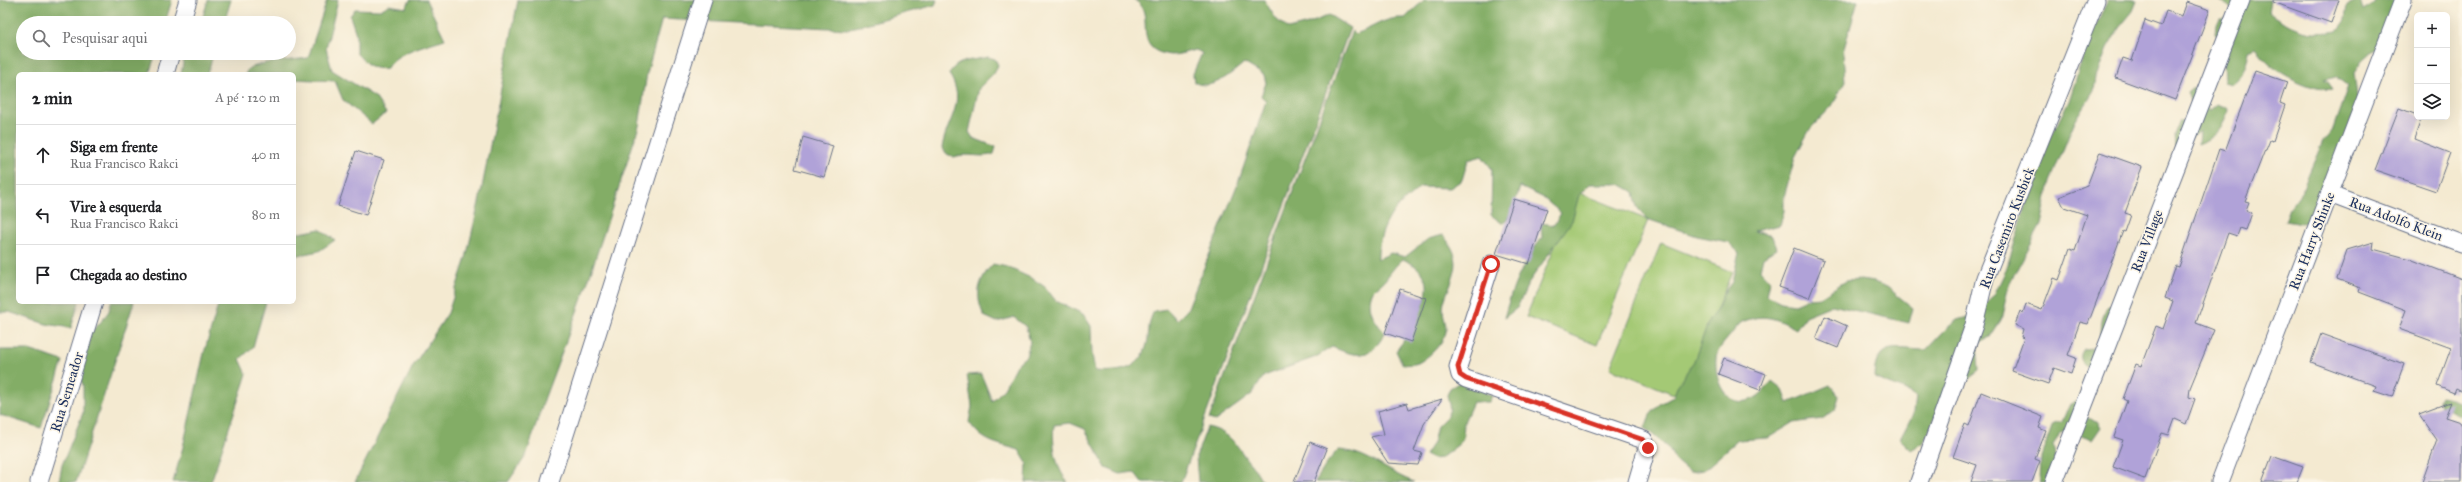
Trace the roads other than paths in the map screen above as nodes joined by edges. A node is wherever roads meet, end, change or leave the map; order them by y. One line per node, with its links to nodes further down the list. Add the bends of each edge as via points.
1 (188, 0): 6 (street)
2 (703, 0): 14 (street)
3 (2096, 0): 16 (street, Rua Casemiro Kusbick, via 1985,278 1974,325)
4 (2241, 0): 17 (street, Rua Village)
5 (2403, 0): 9 (street, Rua Harry Shinke)
6 (183, 16)
7 (169, 60): 8 (street)
8 (166, 72)
9 (2330, 194): 10 (street, Rua Adolfo Klein); 18 (street, Rua Harry Shinke)
10 (2462, 244)
11 (1491, 264): 15 (street, via 1458,367 1460,375 1644,440 1648,448)
12 (93, 304): 13 (street, Rua Semeador)
13 (39, 482)
14 (550, 482)
15 (1637, 482)
16 (1920, 482)
17 (2054, 482)
18 (2220, 482)

